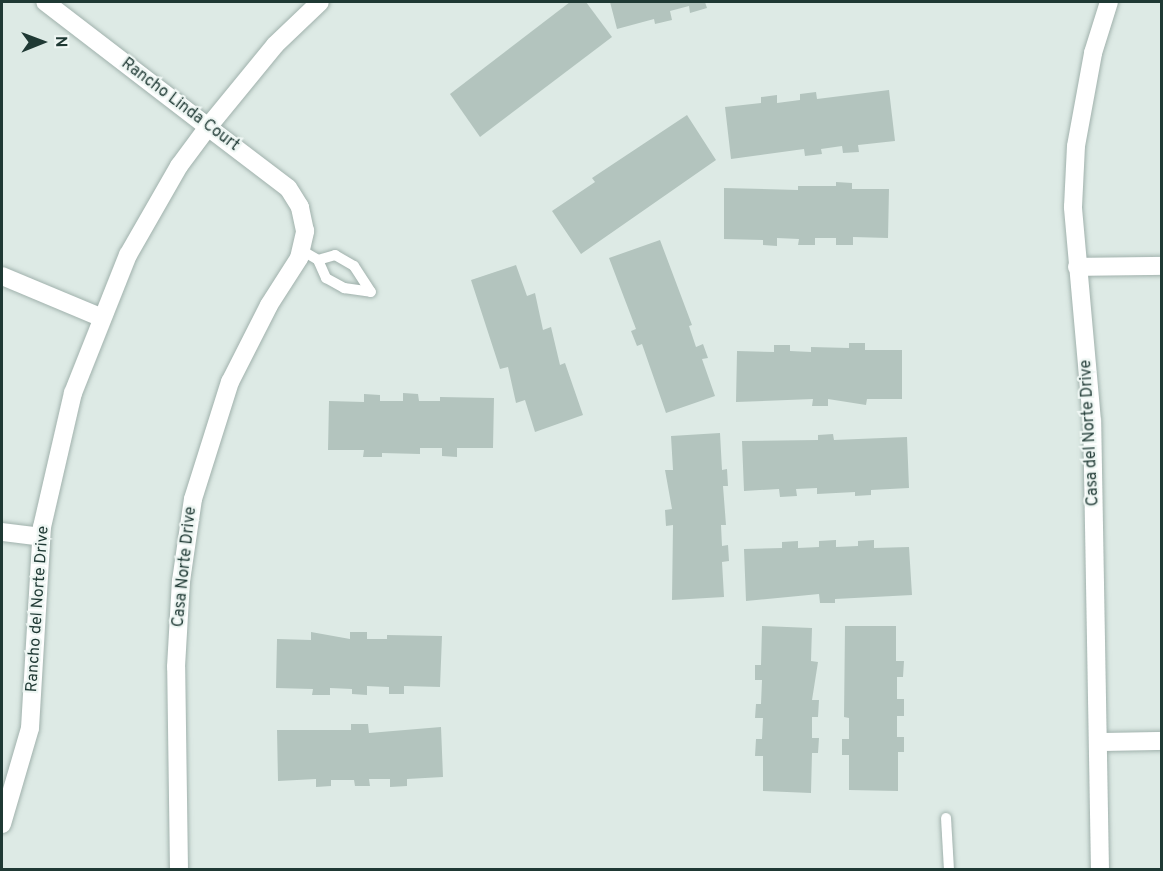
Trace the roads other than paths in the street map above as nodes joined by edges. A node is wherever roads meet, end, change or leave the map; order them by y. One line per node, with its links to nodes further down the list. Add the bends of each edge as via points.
1 (45, 2): 4 (street, Rancho Linda Court)
2 (320, 2): 4 (street, Rancho del Norte Drive, via 275,45)
3 (1109, 2): 9 (street, Casa del Norte Drive, via 1093,53 1076,146 1073,207)
4 (208, 127): 5 (street, Rancho Linda Court, via 288,188); 11 (street, Rancho del Norte Drive, via 152,210)
5 (303, 218): 6 (street, Casa Norte Drive)
6 (301, 250): 7 (lane); 18 (street, Casa Norte Drive, via 230,382 193,499 181,581 176,667)
7 (318, 260): 7 (lane, via 326,278 344,288 371,292 354,266 335,255)
8 (1161, 266): 9 (street)
9 (1077, 267): 15 (street, Casa del Norte Drive, via 1092,421)
10 (2, 276): 11 (street)
11 (100, 317): 13 (street, Rancho del Norte Drive, via 60,437)
12 (2, 532): 13 (street)
13 (41, 537): 17 (street, Rancho del Norte Drive, via 30,728)
14 (1161, 741): 15 (street)
15 (1098, 742): 20 (street, Casa del Norte Drive)
16 (946, 818): 19 (lane)
17 (2, 824)
18 (179, 870)
19 (949, 870)
20 (1100, 870)

